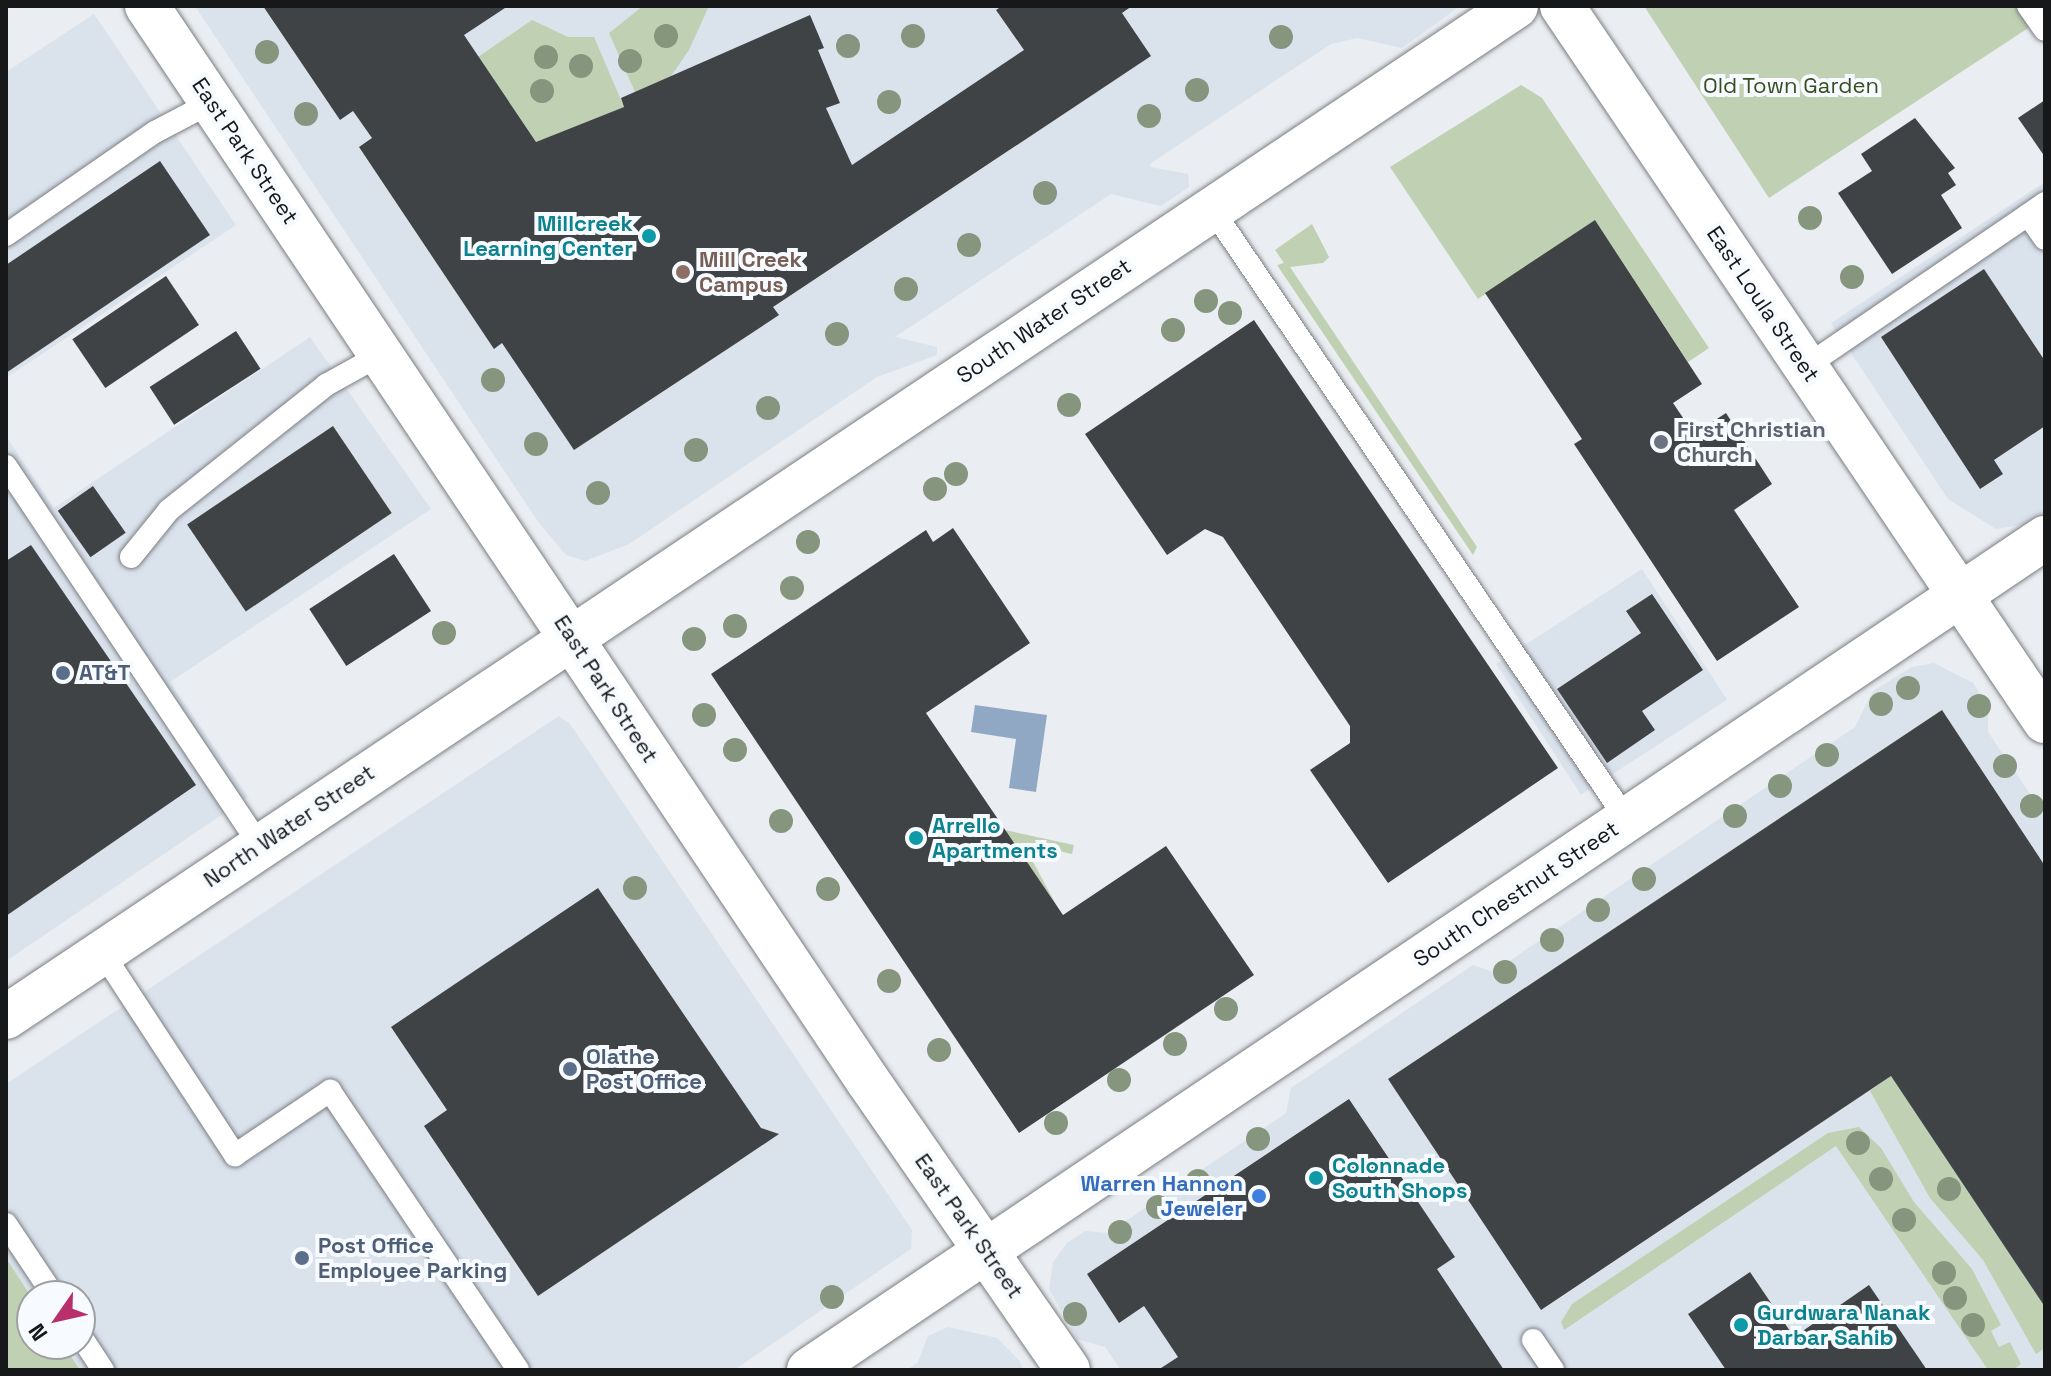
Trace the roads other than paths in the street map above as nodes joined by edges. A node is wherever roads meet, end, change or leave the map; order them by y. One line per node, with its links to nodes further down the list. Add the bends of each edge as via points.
1 (147, 6): 6 (street, East Park Street)
2 (1516, 6): 7 (street, South Water Street)
3 (1562, 6): 12 (street, East Loula Street)
4 (2028, 6): 5 (lane)
5 (2045, 30)
6 (212, 102): 9 (lane, via 155,132); 11 (street, East Park Street)
7 (1212, 209): 17 (street, South Water Street); 19 (lane)
8 (2037, 209): 10 (lane); 12 (lane)
9 (6, 235)
10 (2045, 239)
11 (382, 354): 15 (lane, via 326,385 169,510); 17 (street, East Park Street)
12 (1805, 367): 16 (street, East Loula Street)
13 (6, 466): 20 (lane)
14 (2045, 538): 16 (street, South Chestnut Street)
15 (131, 557)
16 (1960, 595): 18 (street, East Loula Street); 19 (street, South Chestnut Street)
17 (572, 635): 20 (street, North Water Street); 24 (street, East Park Street)
18 (2045, 721)
19 (1627, 820): 24 (street, South Chestnut Street)
20 (260, 846): 21 (street, North Water Street)
21 (102, 952): 22 (street, North Water Street); 27 (lane, via 235,1155 330,1091)
22 (6, 1017)
23 (6, 1224): 25 (lane)
24 (987, 1251): 28 (street, South Chestnut Street); 29 (street, East Park Street)
25 (43, 1280)
26 (1533, 1340): 30 (lane)
27 (518, 1370)
28 (809, 1370)
29 (1068, 1370)
30 (1553, 1370)

